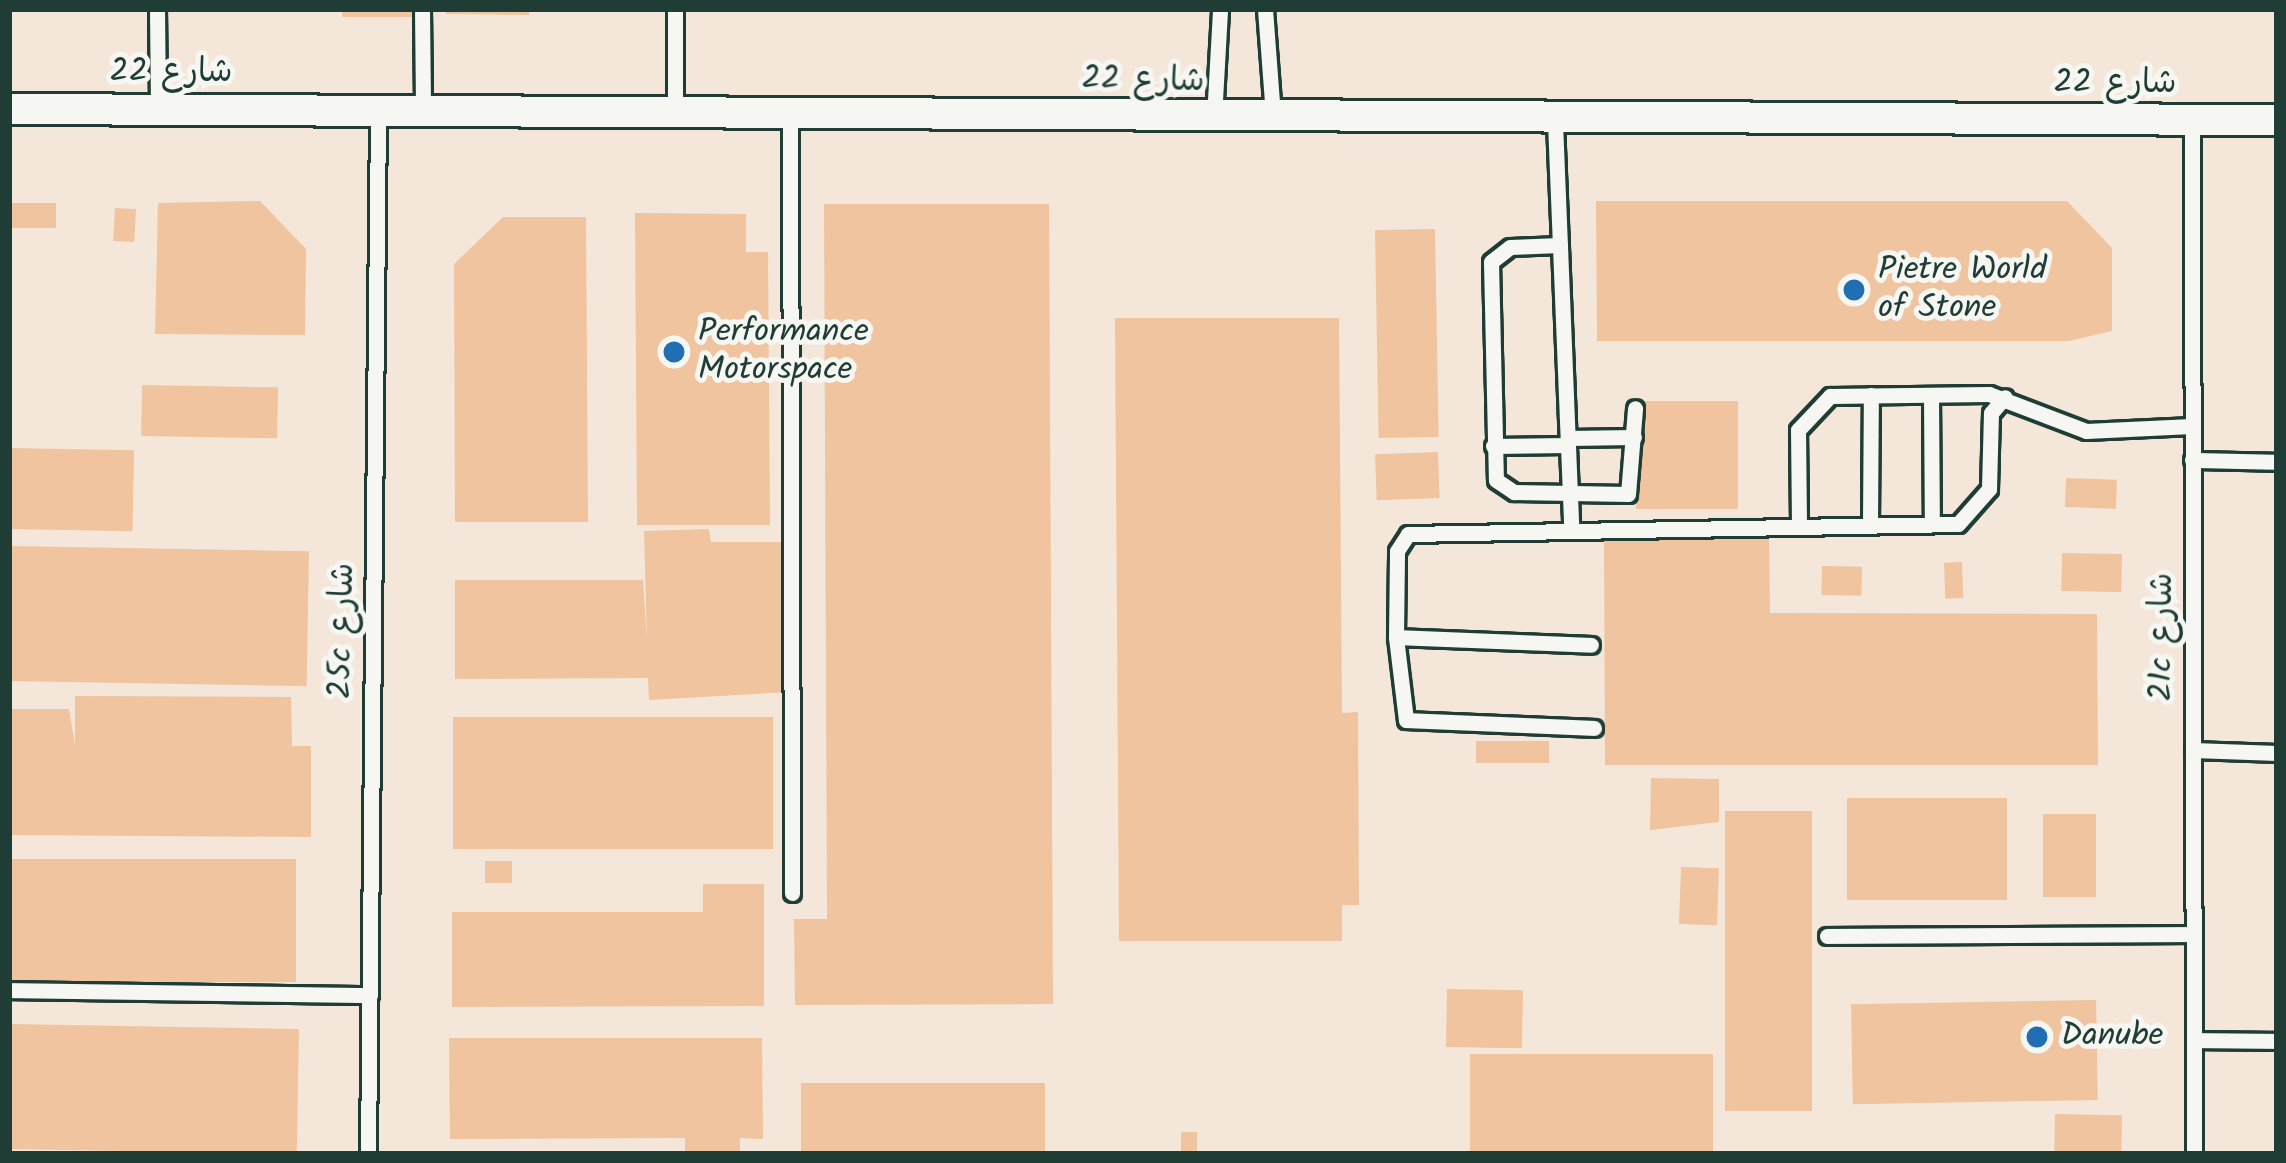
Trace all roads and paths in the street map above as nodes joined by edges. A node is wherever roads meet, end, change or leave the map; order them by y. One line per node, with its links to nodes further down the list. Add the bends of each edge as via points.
1 (157, 9): 7 (lane)
2 (422, 9): 9 (lane)
3 (675, 9): 10 (lane)
4 (1220, 9): 12 (lane)
5 (1265, 9): 13 (lane)
6 (9, 109): 7 (street, شارع 22)
7 (158, 109): 8 (street, شارع 22)
8 (378, 109): 9 (street, شارع 22); 42 (lane, 25c شارع)
9 (423, 110): 10 (street, شارع 22)
10 (675, 112): 11 (street, شارع 22)
11 (790, 113): 12 (street, شارع 22); 38 (lane)
12 (1214, 118): 13 (street, شارع 22)
13 (1273, 119): 16 (street, شارع 22)
14 (2192, 120): 15 (street, شارع 22); 16 (street, شارع 22); 22 (lane, 21c شارع)
15 (2277, 120)
16 (1556, 122): 17 (lane)
17 (1560, 244): 24 (lane); 25 (lane, via 1510,247 1491,262)
18 (1871, 395): 19 (lane); 29 (lane, via 1830,396 1805,411); 30 (lane)
19 (1931, 395): 20 (lane); 31 (lane)
20 (2005, 397): 22 (lane, via 2086,431); 31 (lane, via 1991,413 1984,498 1965,521)
21 (1635, 408): 23 (lane)
22 (2192, 426): 26 (lane, 21c شارع)
23 (1634, 437): 24 (lane); 28 (lane, via 1628,494)
24 (1568, 442): 25 (lane); 28 (lane)
25 (1492, 446): 28 (lane, via 1507,491)
26 (2192, 460): 27 (lane); 36 (lane, 21c شارع)
27 (2277, 463)
28 (1570, 494): 32 (lane)
29 (1799, 524): 30 (lane); 32 (lane)
30 (1870, 524): 31 (lane)
31 (1932, 524)
32 (1571, 525): 33 (lane, via 1416,528 1397,551)
33 (1396, 637): 34 (lane); 35 (lane, via 1396,702 1414,725)
34 (1591, 645)
35 (1594, 728)
36 (2193, 750): 37 (lane); 39 (lane, 21c شارع)
37 (2277, 753)
38 (792, 892)
39 (2193, 934): 40 (lane); 43 (lane, 21c شارع)
40 (1827, 936)
41 (9, 990): 42 (lane)
42 (370, 995): 45 (lane, 25c شارع)
43 (2194, 1040): 44 (lane); 46 (lane, 21c شارع)
44 (2277, 1041)
45 (368, 1154)
46 (2194, 1154)

